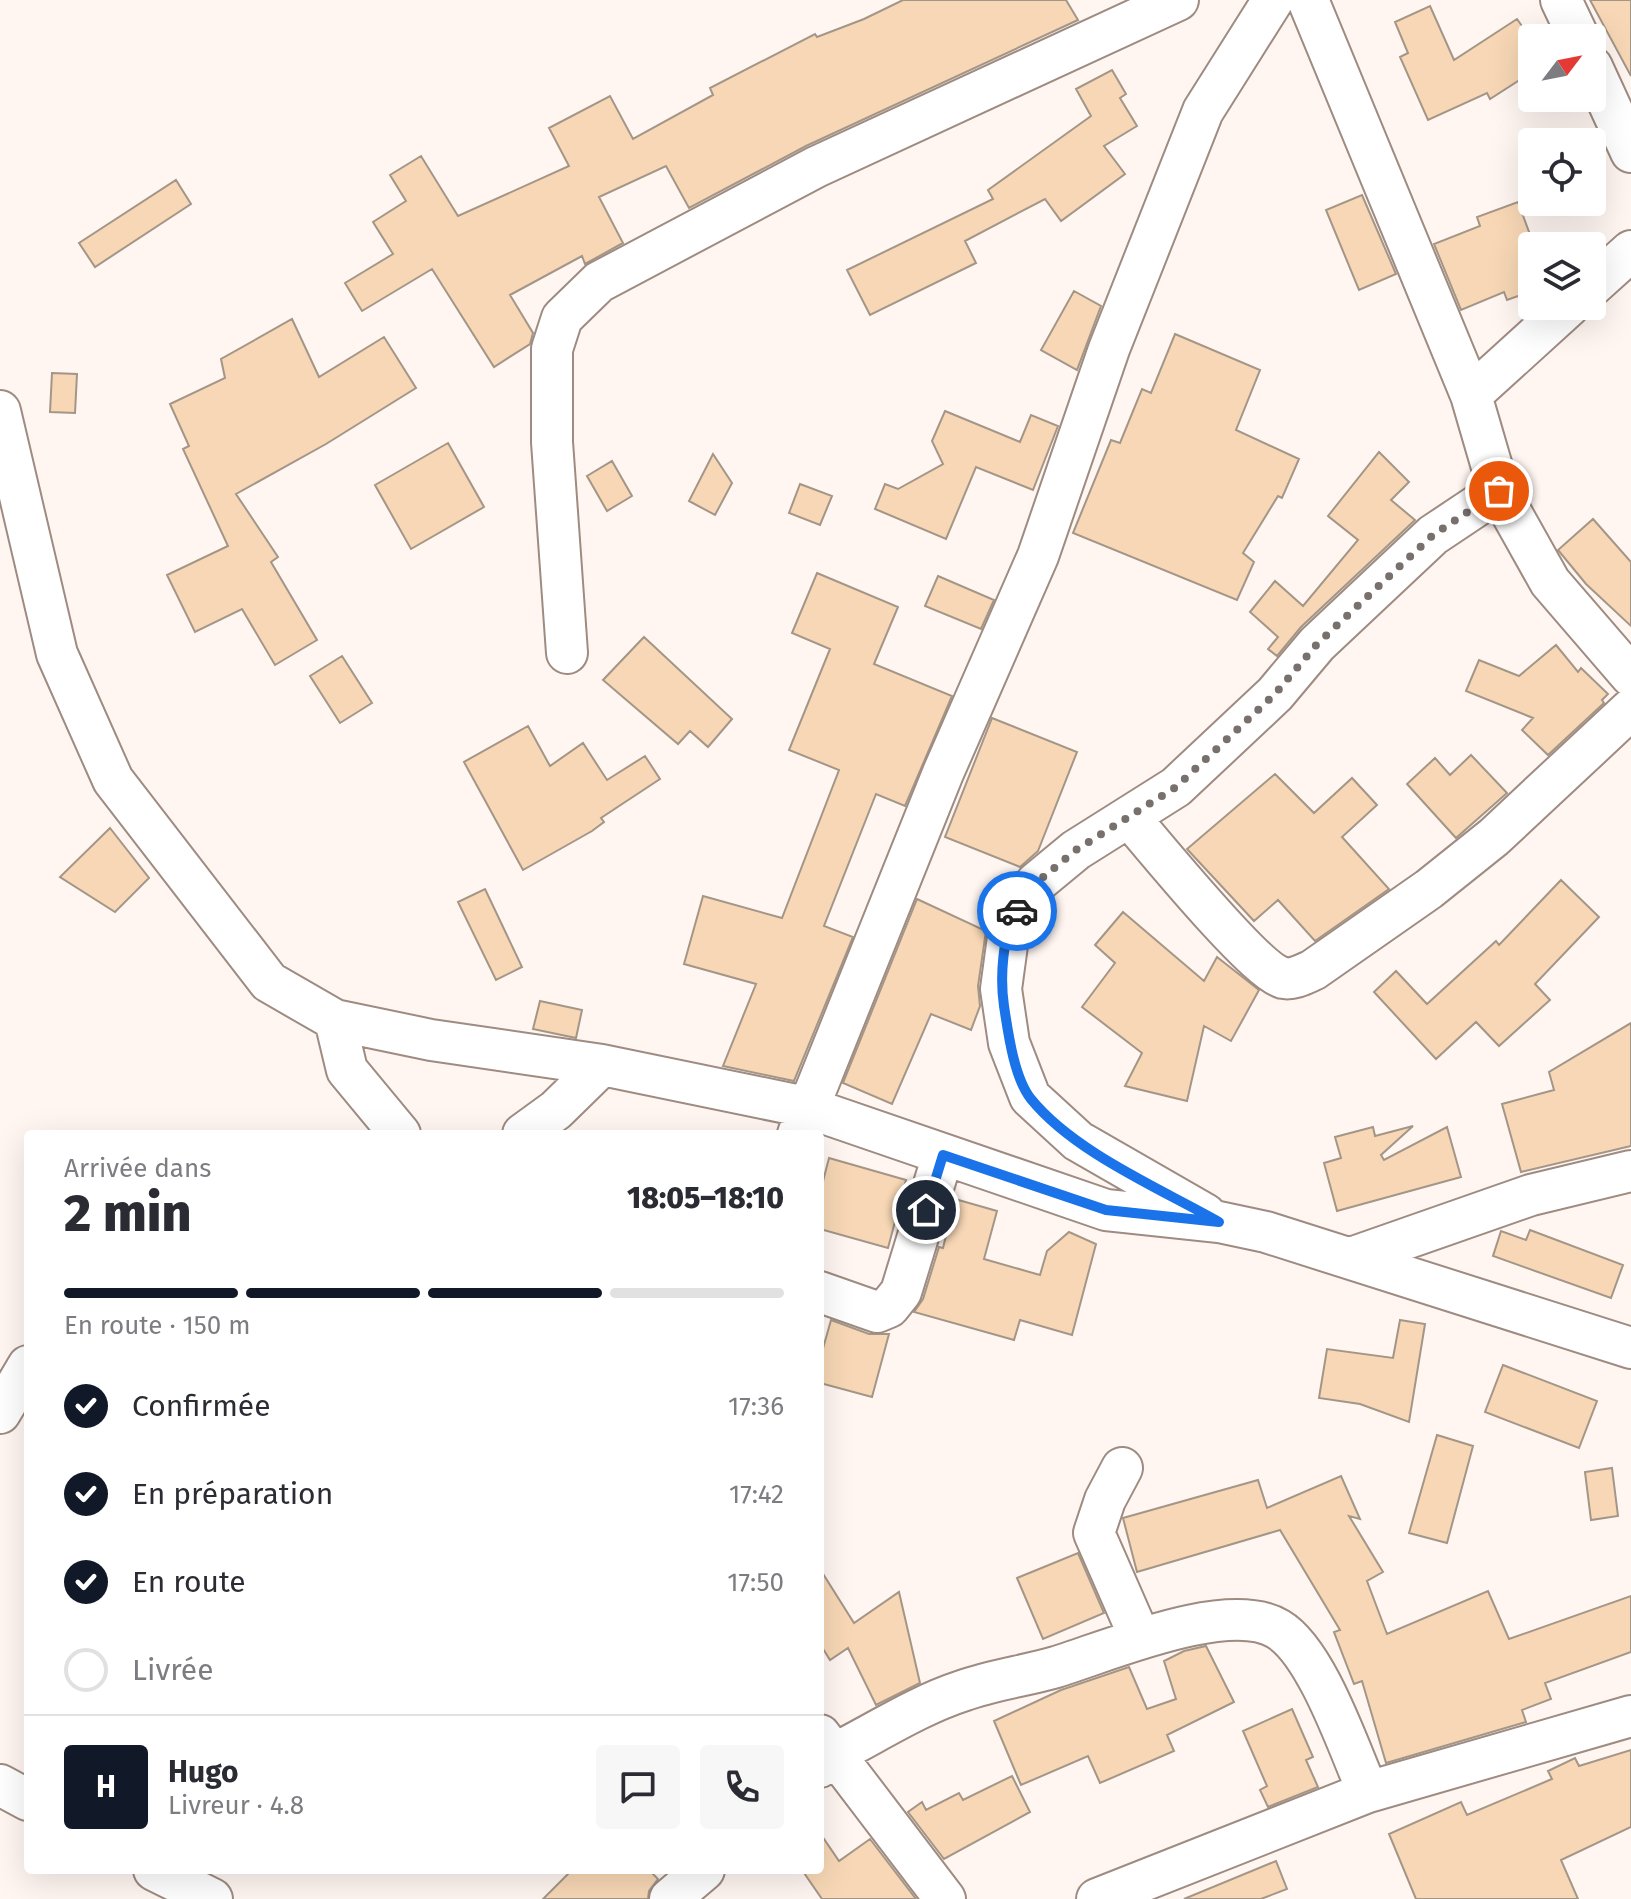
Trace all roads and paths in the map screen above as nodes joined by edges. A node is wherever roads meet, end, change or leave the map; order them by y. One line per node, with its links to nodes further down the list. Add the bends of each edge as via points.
1 (1178, 0): 14 (street, via 816,167 599,282 562,318 552,349 552,442)
2 (1273, 0): 20 (street, via 1203,111 1109,349 1038,556)
3 (1308, 0): 11 (street)
4 (1561, 0): 5 (street)
5 (1572, 24)
6 (1606, 98): 7 (street)
7 (1631, 152)
8 (1631, 251): 9 (street)
9 (1606, 273)
10 (1554, 320): 11 (street)
11 (1471, 395): 13 (street)
12 (0, 411): 18 (street, via 57,654 113,780 269,982)
13 (1499, 491): 15 (street, via 1550,582); 17 (street, via 1433,535 1176,787)
14 (567, 653)
15 (1631, 676)
16 (1631, 709): 17 (street, via 1494,837 1429,889 1296,977 1284,978 1267,968)
17 (1130, 818): 25 (street, via 1076,850 1036,883 1010,923 1001,989 1009,1043 1030,1097 1078,1141)
18 (335, 1020): 19 (street); 21 (street, via 347,1070)
19 (602, 1065): 20 (street); 22 (street)
20 (802, 1120): 23 (street)
21 (397, 1130)
22 (528, 1130)
23 (943, 1155): 25 (street, via 1106,1210); 27 (street, via 901,1292 889,1307 877,1312)
24 (1631, 1171): 26 (street, via 1531,1195)
25 (1219, 1222): 26 (street)
26 (1351, 1258): 28 (street)
27 (824, 1293)
28 (1631, 1348)
29 (24, 1373): 30 (street)
30 (0, 1413)
31 (1122, 1468): 32 (street, via 1094,1533)
32 (1140, 1638): 34 (street, via 1056,1667 960,1691); 36 (street, via 1237,1618 1277,1628 1299,1647 1313,1670)
33 (1631, 1716): 36 (street)
34 (825, 1752): 42 (street)
35 (0, 1785): 37 (street)
36 (1368, 1792): 43 (street)
37 (24, 1798)
38 (162, 1874): 40 (street)
39 (699, 1874): 41 (street)
40 (212, 1899)
41 (670, 1899)
42 (945, 1899)
43 (1097, 1899)

